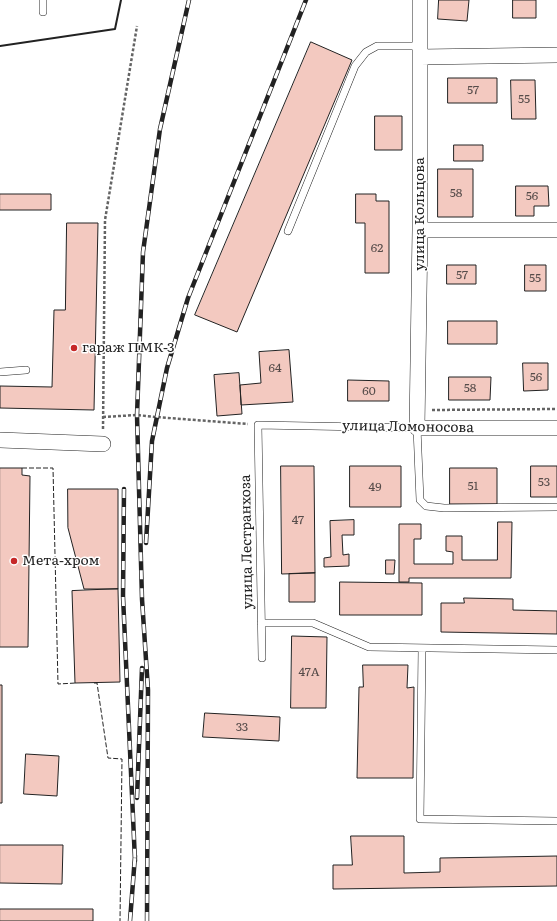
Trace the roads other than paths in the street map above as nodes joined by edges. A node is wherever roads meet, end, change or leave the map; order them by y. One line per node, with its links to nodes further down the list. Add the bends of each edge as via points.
1 (43, 0): 3 (lane)
2 (420, 0): 4 (street, улица Кольцова)
3 (43, 12)
4 (420, 51): 5 (street); 6 (street, улица Кольцова); 8 (lane, via 377,46 366,52 355,66)
5 (557, 54)
6 (420, 230): 7 (street); 12 (street, улица Кольцова)
7 (557, 230)
8 (288, 231)
9 (26, 370): 10 (lane)
10 (0, 372)
11 (258, 425): 12 (lane, улица Ломоносова); 17 (lane, улица Лестранхоза)
12 (418, 428): 13 (street, улица Ломоносова); 16 (lane, via 420,500 426,506)
13 (557, 428)
14 (0, 440): 15 (street)
15 (103, 444)
16 (557, 507)
17 (261, 623): 18 (lane, via 313,623 369,647); 20 (lane, улица Лестранхоза)
18 (422, 648): 19 (lane); 21 (lane, via 420,820)
19 (557, 650)
20 (262, 658)
21 (557, 821)

